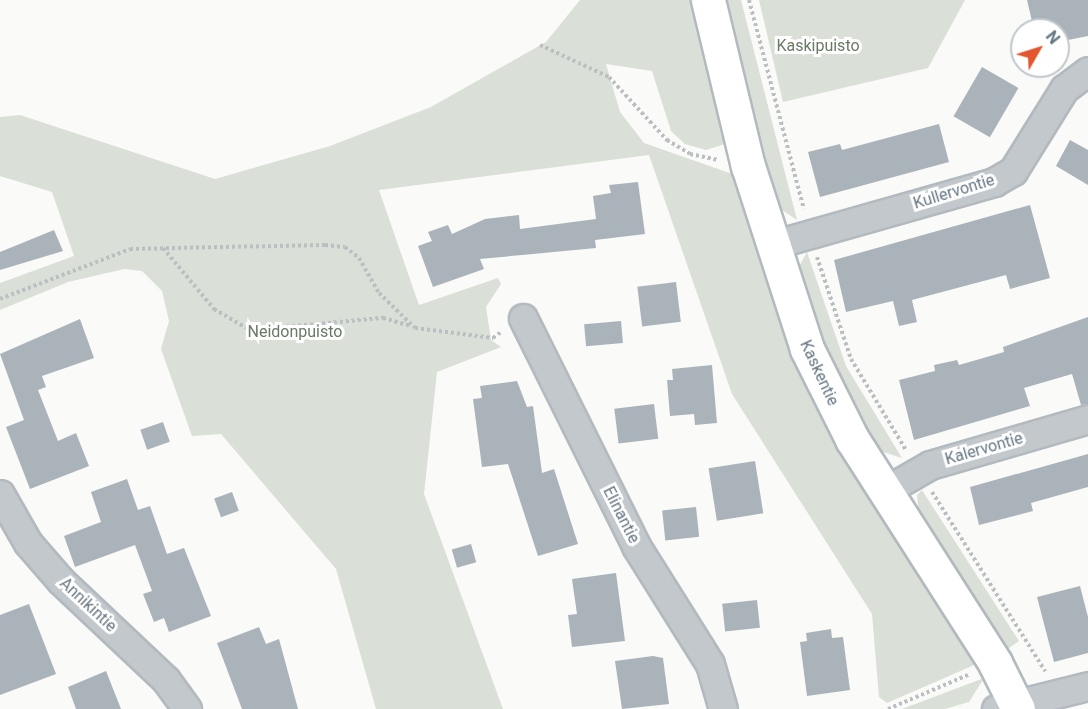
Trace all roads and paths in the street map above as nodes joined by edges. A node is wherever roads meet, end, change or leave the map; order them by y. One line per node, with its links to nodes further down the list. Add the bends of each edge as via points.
1 (708, 0): 5 (street, Kaskentie)
2 (749, 0): 6 (path)
3 (540, 45): 5 (path, via 609,77 667,140 690,154)
4 (1088, 71): 6 (street, Kullervontie, via 1064,89 1013,171 994,182)
5 (748, 166): 7 (street, Kaskentie)
6 (810, 233): 7 (street, Kullervontie); 13 (path, via 851,359)
7 (772, 245): 14 (street, Kaskentie, via 827,394)
8 (163, 248): 9 (path, via 130,249); 11 (path, via 214,309 250,330 383,318); 11 (path, via 345,247 368,269 394,311)
9 (0, 299)
10 (523, 318): 11 (path, via 493,338); 22 (street, Elinantie, via 636,546 710,664)
11 (415, 327)
12 (1088, 419): 13 (street, Kalervontie)
13 (918, 470): 14 (street, Kalervontie); 16 (path)
14 (885, 491): 17 (street, Kaskentie)
15 (0, 494): 21 (street, Annikintie, via 28,543 61,581 165,680)
16 (1030, 647): 17 (path); 19 (path)
17 (995, 663): 20 (street, Kaskentie); 23 (path)
18 (1088, 686): 19 (street)
19 (1054, 695): 20 (street)
20 (1010, 708)
21 (187, 709)
22 (723, 709)
23 (888, 709)

